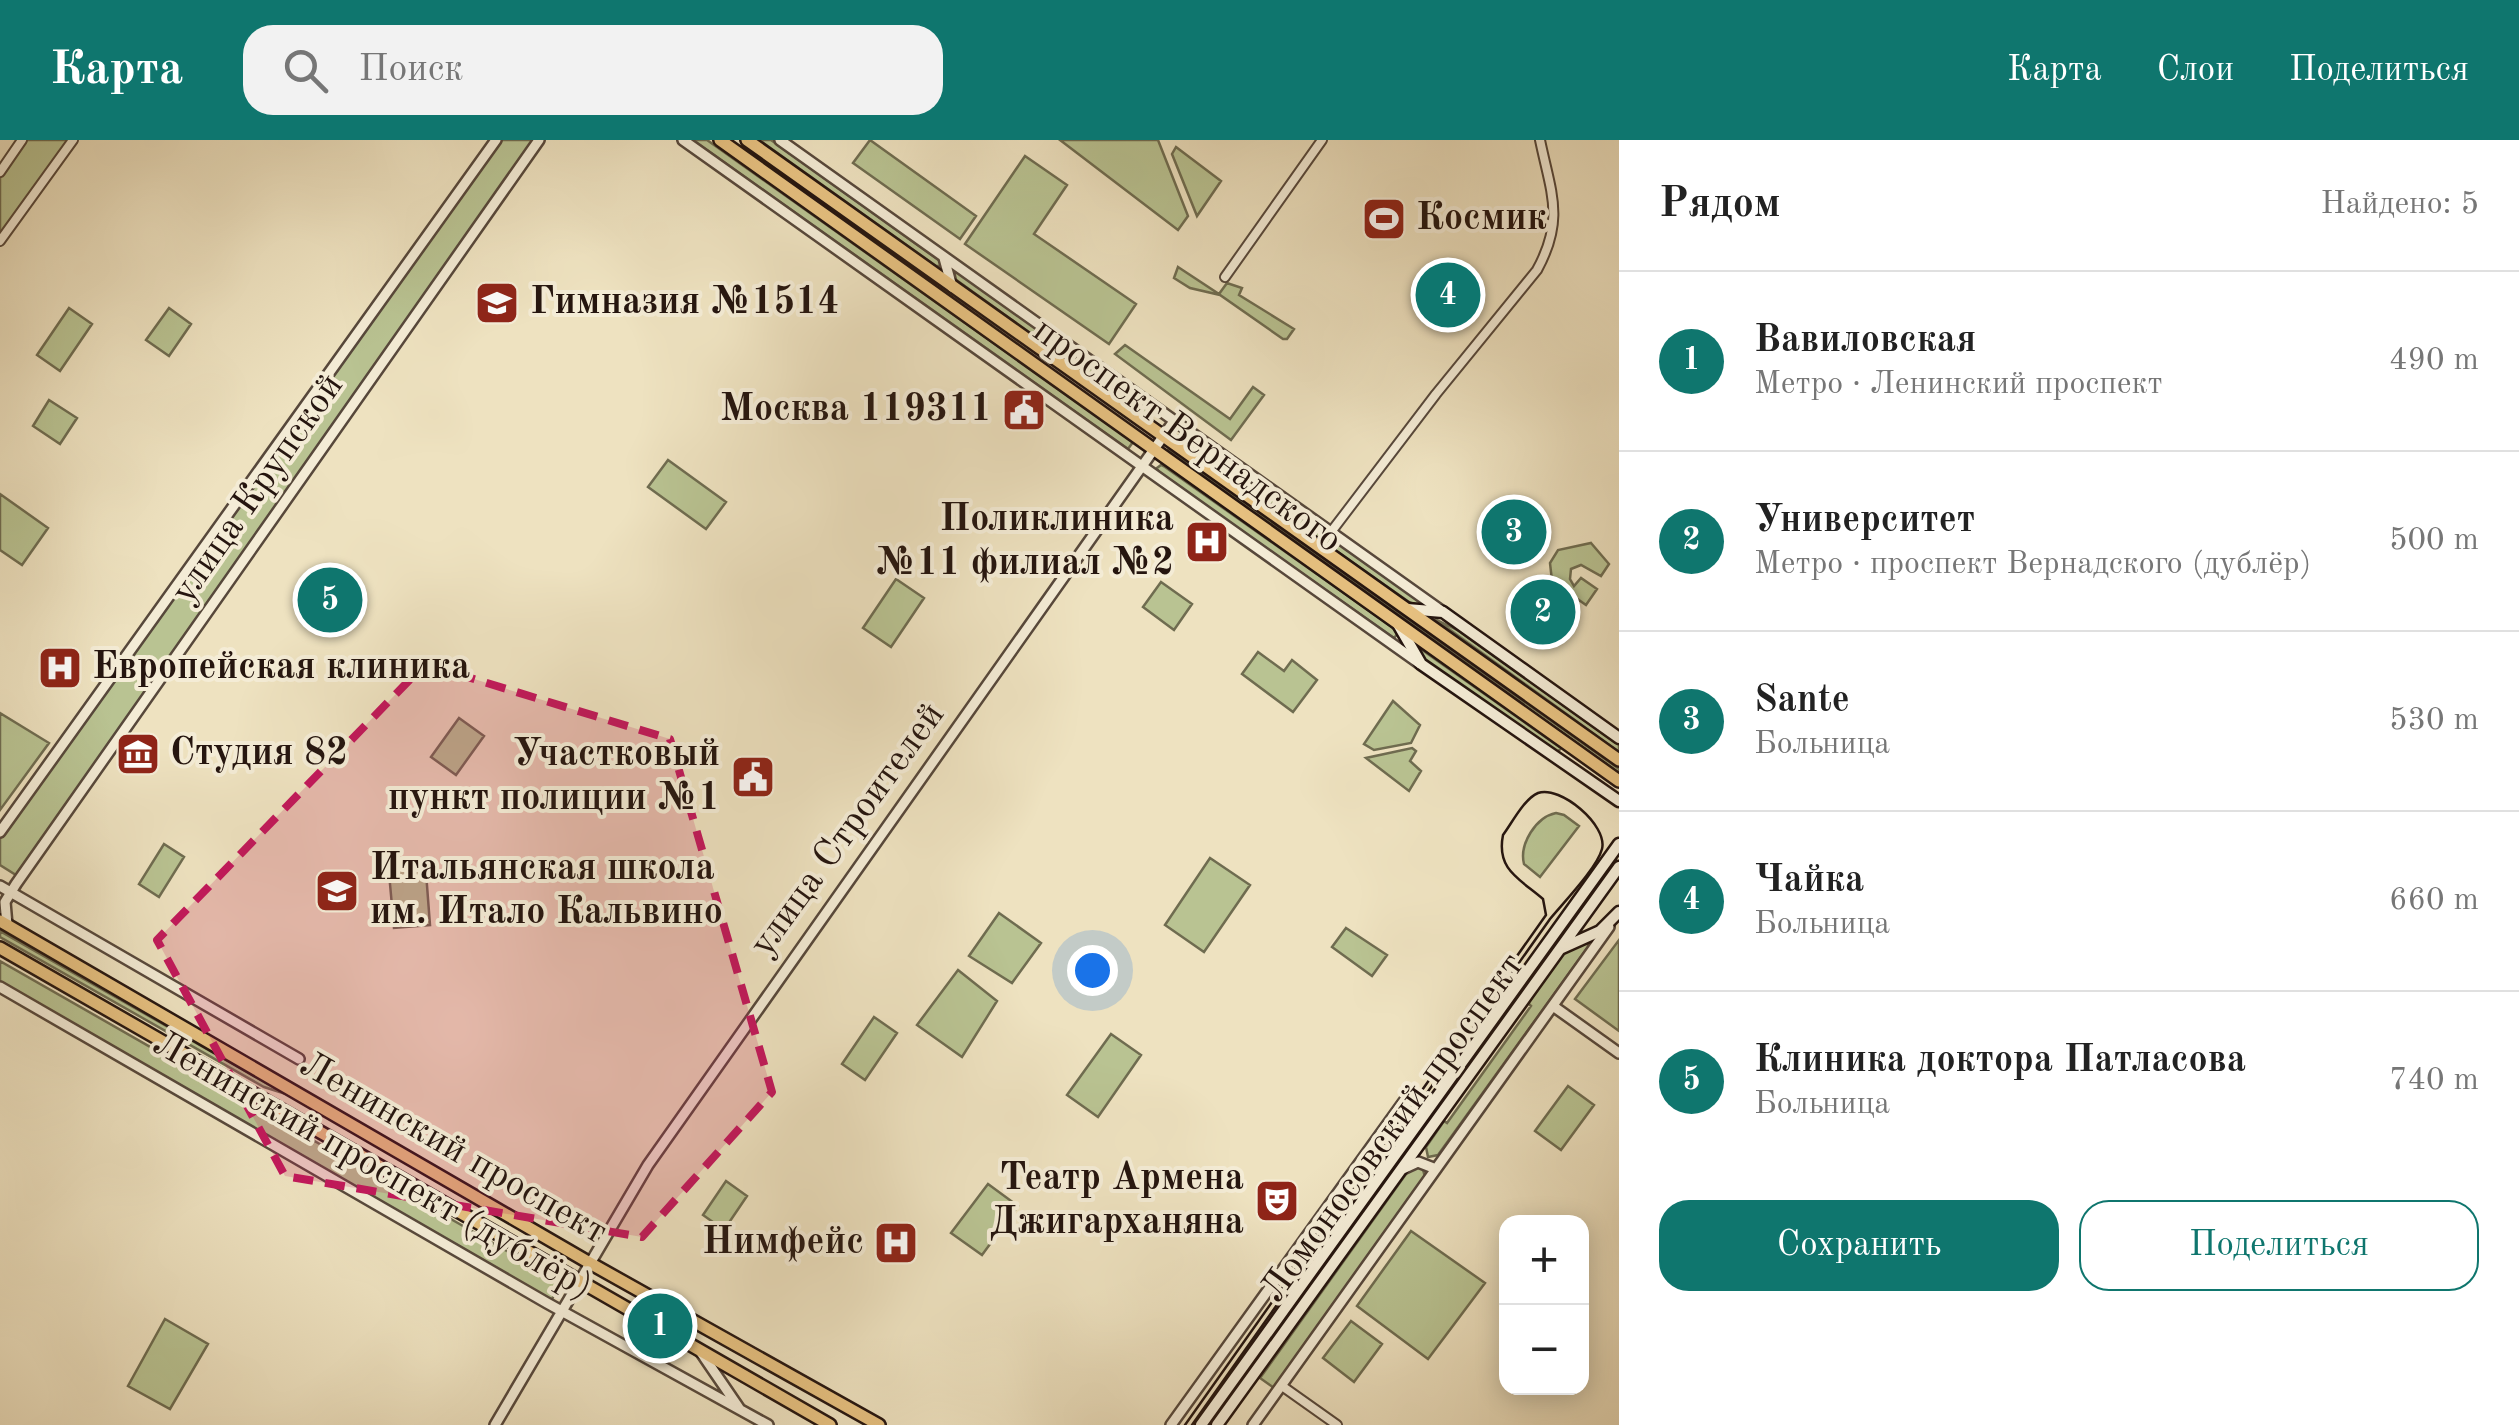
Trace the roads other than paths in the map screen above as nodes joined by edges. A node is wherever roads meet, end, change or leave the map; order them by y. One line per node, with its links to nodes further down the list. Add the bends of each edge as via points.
1 (22, 140): 11 (street)
2 (73, 140): 12 (street)
3 (496, 140): 29 (street, улица Крупской)
4 (539, 140): 33 (street, улица Крупской)
5 (683, 140): 19 (street)
6 (720, 140): 18 (main road, проспект Вернадского)
7 (746, 140): 15 (main road, проспект Вернадского)
8 (780, 140): 13 (street)
9 (1322, 140): 14 (street)
10 (1540, 140): 20 (street, via 1554,211 1548,250)
11 (0, 172)
12 (0, 241)
13 (944, 258): 15 (street); 16 (street)
14 (1225, 277)
15 (952, 286): 17 (main road, проспект Вернадского)
16 (1174, 421): 17 (street, улица Строителей); 20 (street)
17 (1162, 436): 18 (street, улица Строителей); 21 (main road, проспект Вернадского)
18 (1154, 449): 19 (street, улица Строителей); 23 (main road, проспект Вернадского)
19 (1140, 466): 24 (street); 47 (street, улица Строителей, via 648,1164)
20 (1331, 532): 22 (street)
21 (1406, 608): 22 (main road); 26 (main road, проспект Вернадского)
22 (1443, 612): 25 (main road)
23 (1397, 623): 24 (main road); 27 (main road, проспект Вернадского)
24 (1421, 664): 28 (main road)
25 (1619, 738)
26 (1619, 760)
27 (1619, 782)
28 (1619, 801)
29 (0, 832)
30 (1619, 845): 42 (main road, Ломоносовский проспект)
31 (1619, 867): 37 (main road, Ломоносовский проспект)
32 (0, 886): 33 (street, Ленинский проспект (дублёр))
33 (11, 892): 35 (street, улица Крупской); 41 (street, Ленинский проспект (дублёр))
34 (1615, 917): 37 (main road); 39 (street)
35 (3, 923): 47 (main road, Ленинский проспект)
36 (0, 948): 48 (main road, Ленинский проспект)
37 (1555, 952): 44 (main road, Ломоносовский проспект)
38 (0, 987): 49 (street, Ленинский проспект (дублёр))
39 (1552, 1006): 40 (street); 46 (street)
40 (1619, 1053)
41 (300, 1059)
42 (1423, 1113): 43 (main road, Ломоносовский проспект); 52 (street, via 1405,1100)
43 (1400, 1145): 44 (main road, via 1411,1143); 50 (main road, Ломоносовский проспект)
44 (1413, 1153): 45 (main road, Ломоносовский проспект)
45 (1403, 1169): 46 (street, via 1418,1162); 51 (main road, Ломоносовский проспект)
46 (1436, 1169): 55 (street)
47 (588, 1262): 48 (street, улица Строителей); 60 (main road, Ленинский проспект)
48 (578, 1280): 49 (street, улица Строителей); 53 (main road, Ленинский проспект)
49 (561, 1310): 56 (street, Ленинский проспект (дублёр)); 57 (street, улица Строителей)
50 (1276, 1320): 51 (main road); 54 (main road, Ломоносовский проспект)
51 (1288, 1328): 63 (main road, Ломоносовский проспект)
52 (1228, 1346): 54 (street); 61 (street)
53 (698, 1349): 56 (street); 59 (main road, Ленинский проспект)
54 (1248, 1360): 62 (main road, Ломоносовский проспект)
55 (1282, 1386): 64 (street); 65 (street)
56 (740, 1410): 58 (street, Ленинский проспект (дублёр))
57 (495, 1425)
58 (768, 1425)
59 (830, 1425)
60 (879, 1425)
61 (1171, 1425)
62 (1201, 1425)
63 (1217, 1425)
64 (1254, 1425)
65 (1336, 1425)

